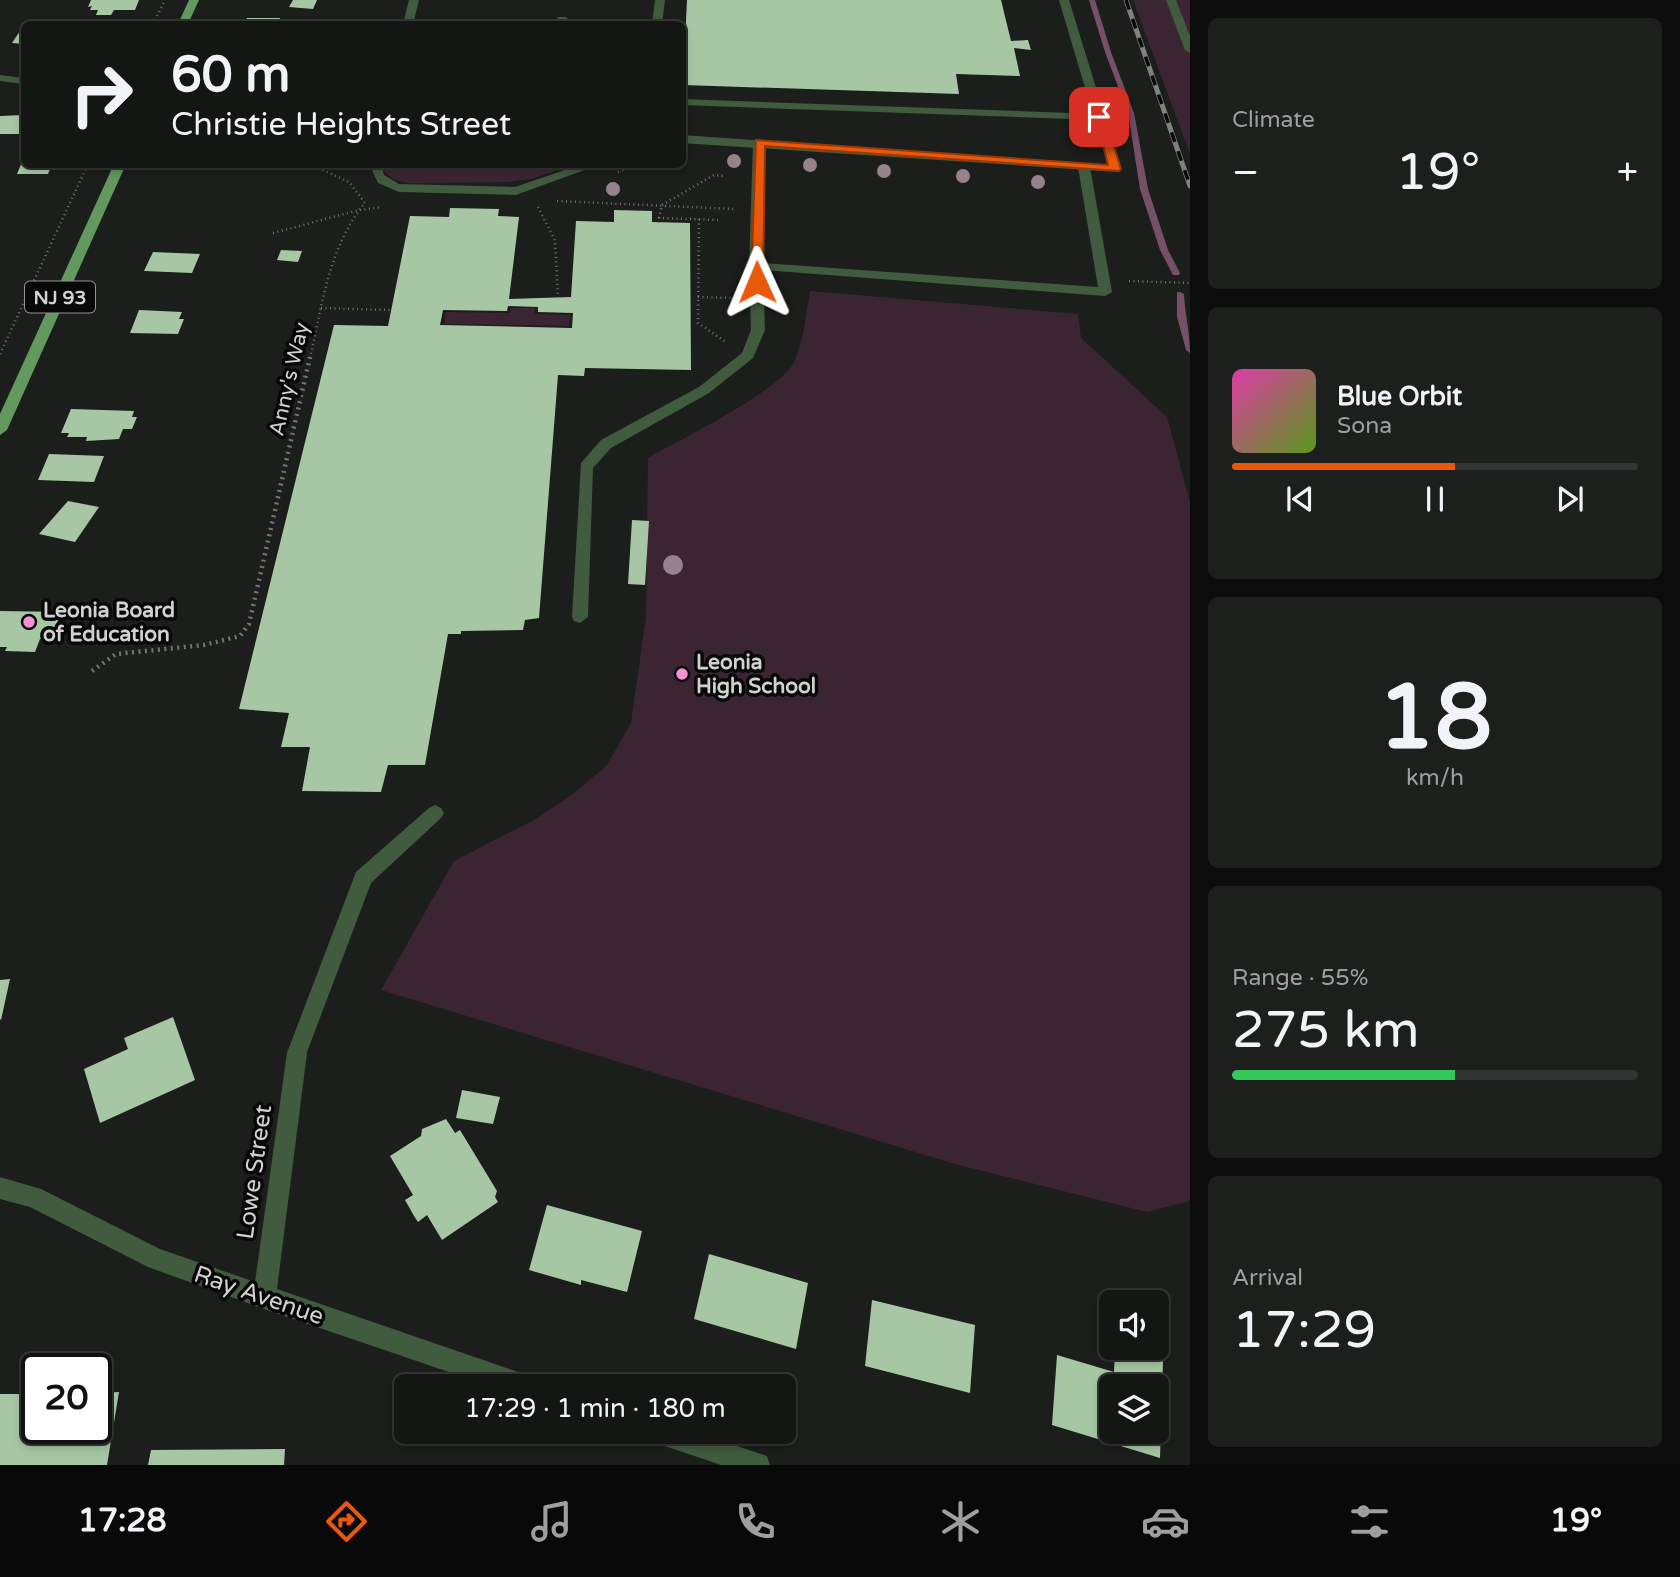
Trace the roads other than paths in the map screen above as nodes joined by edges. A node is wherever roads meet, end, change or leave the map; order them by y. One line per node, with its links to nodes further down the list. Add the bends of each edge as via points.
1 (194, 0): 6 (main road)
2 (414, 0): 7 (street)
3 (660, 0): 8 (street)
4 (1064, 0): 13 (street)
5 (1171, 0): 9 (street)
6 (184, 21)
7 (409, 21)
8 (657, 21)
9 (1190, 50)
10 (0, 78): 11 (street)
11 (21, 81)
12 (686, 102): 13 (street)
13 (1099, 117): 16 (street, via 1115,169)
14 (686, 139): 15 (street)
15 (760, 142): 16 (street); 20 (street)
16 (1084, 167): 20 (street, via 1105,292)
17 (118, 168): 21 (main road, NJ 93)
18 (376, 168): 19 (street, via 388,186 398,188 516,191)
19 (583, 168)
20 (756, 266): 22 (street, via 758,330 748,355 704,390 606,444 586,467)
21 (0, 430)
22 (580, 617)
23 (435, 813): 25 (street, Lowe Street, via 363,878 297,1053)
24 (0, 1188): 25 (street, Ray Avenue, via 33,1197 156,1259)
25 (264, 1298): 26 (street, Ray Avenue)
26 (489, 1374)
27 (695, 1444): 28 (street)
28 (758, 1465)

